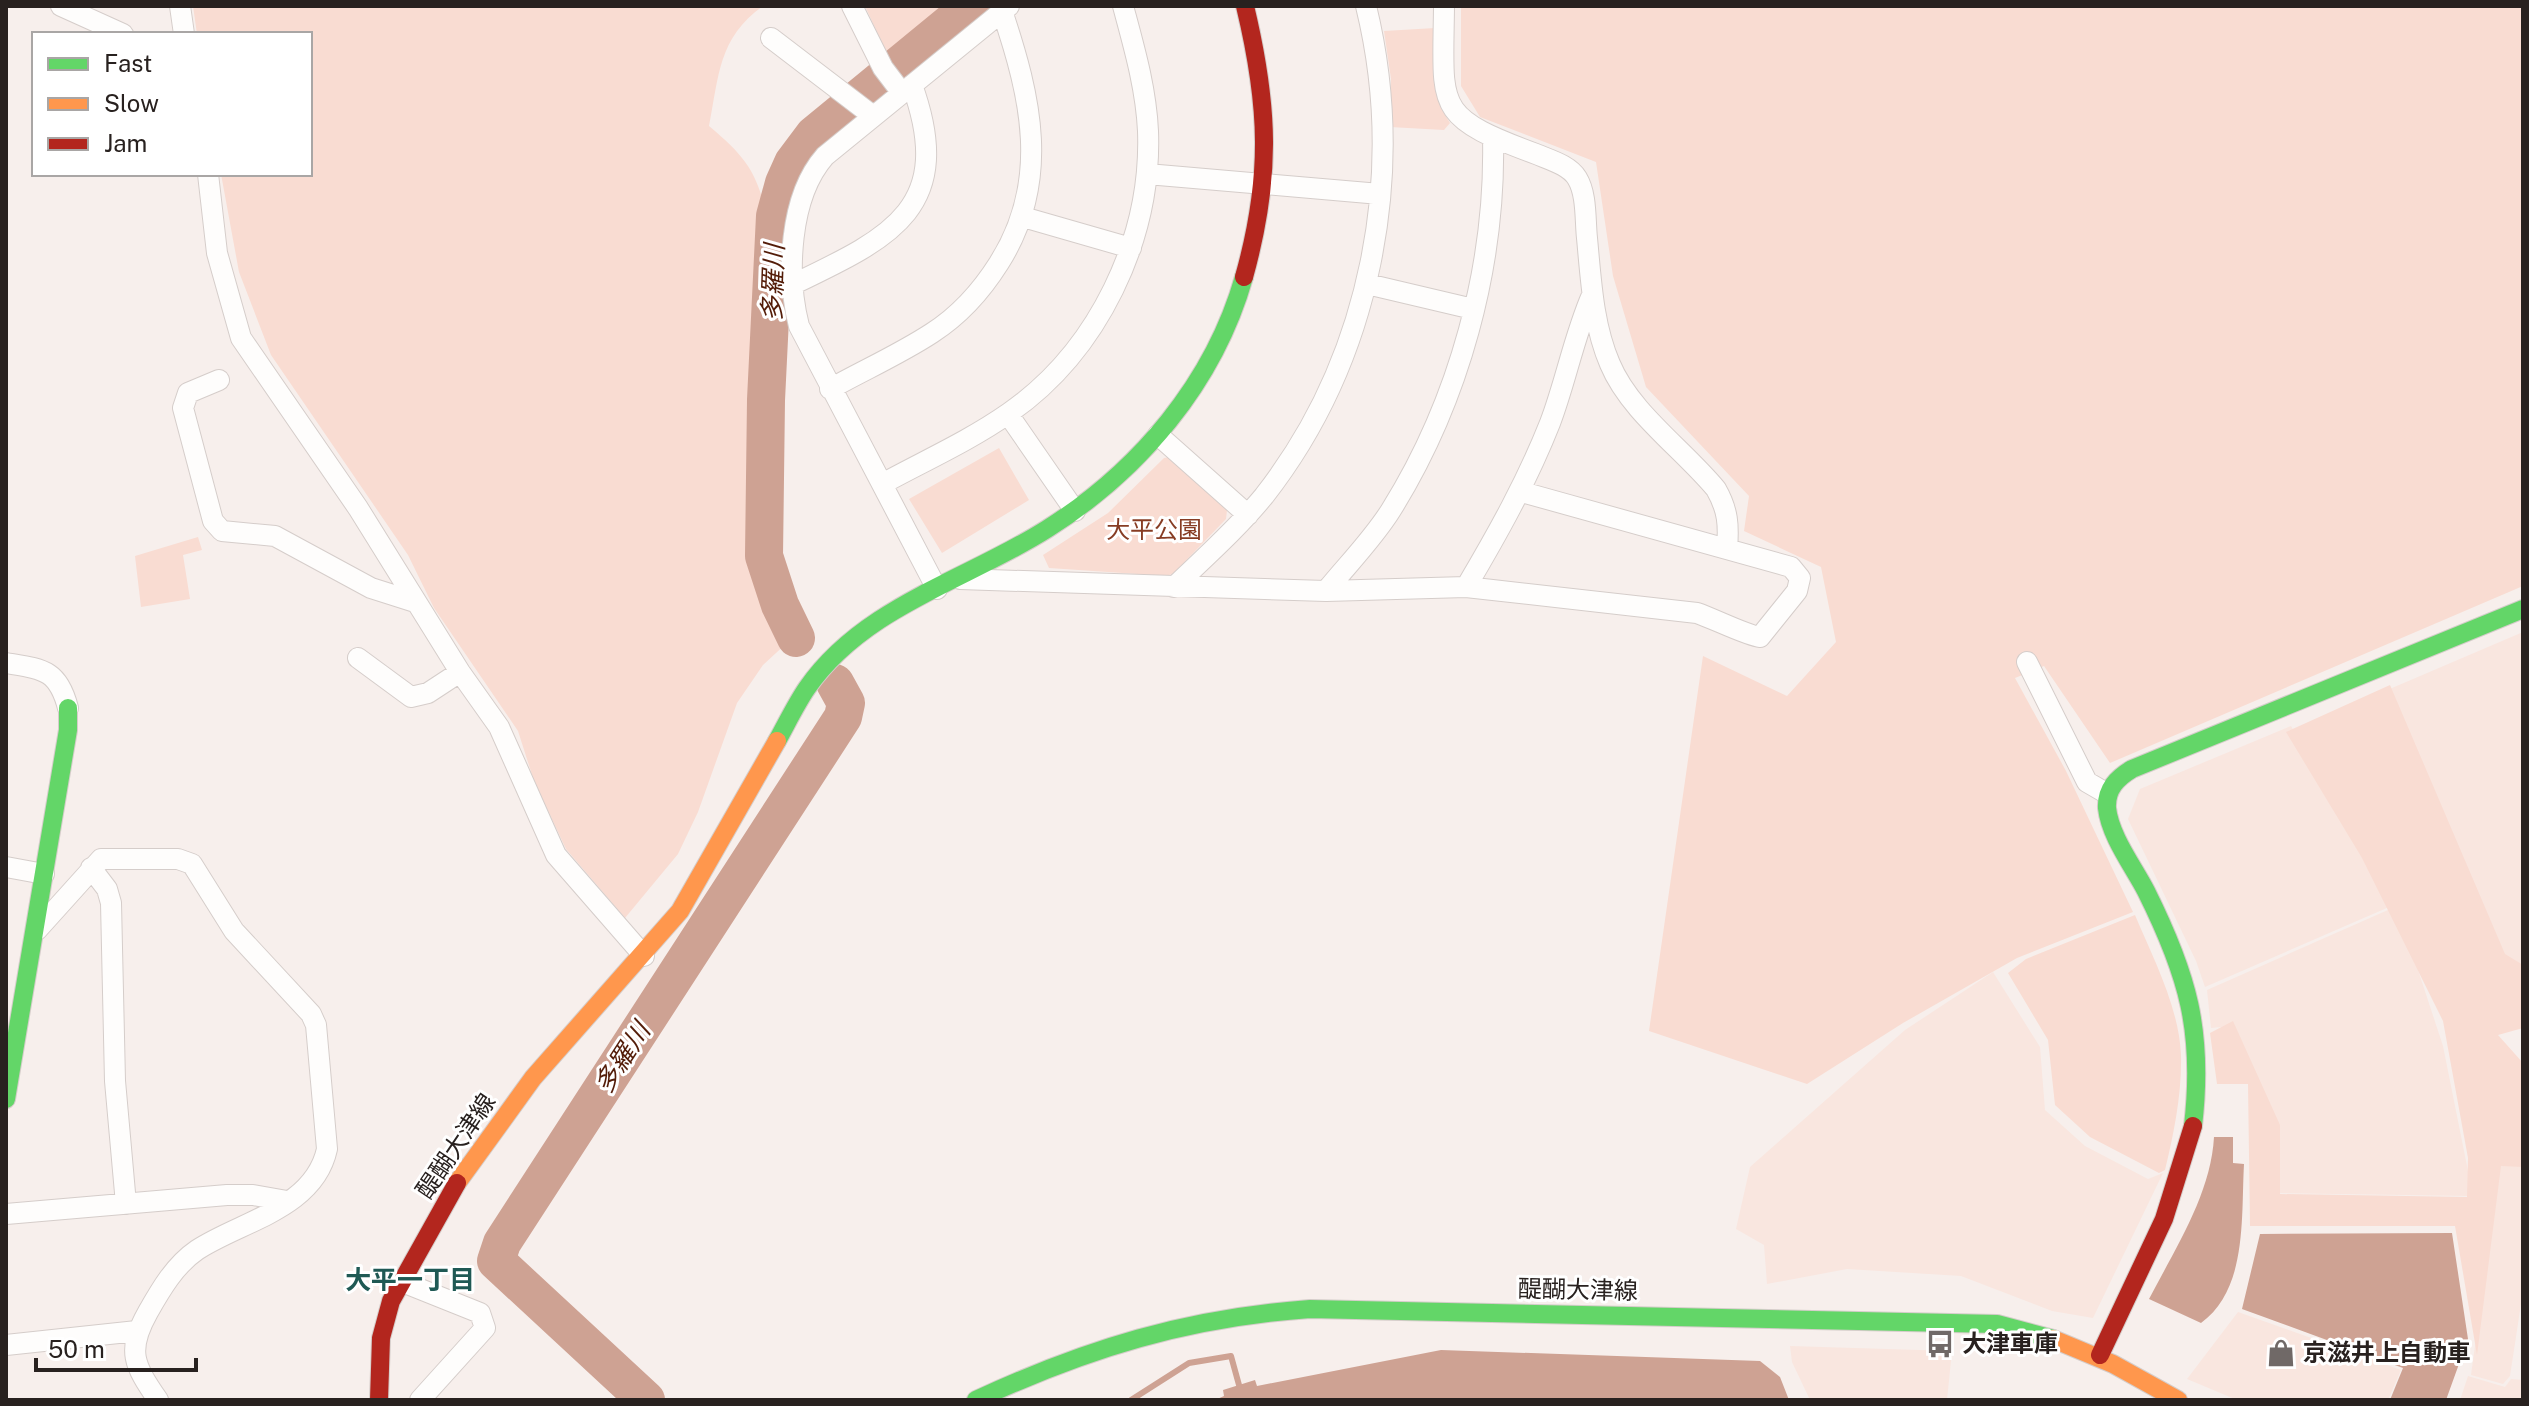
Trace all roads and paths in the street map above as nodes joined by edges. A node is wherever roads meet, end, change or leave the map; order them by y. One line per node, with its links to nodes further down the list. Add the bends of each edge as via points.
1 (61, 6): 9 (street)
2 (180, 6): 10 (street)
3 (852, 6): 12 (street, via 883,68)
4 (1123, 6): 15 (street, via 1144,94)
5 (1245, 6): 17 (street, 醍醐大津線, via 1264,105)
6 (1366, 6): 18 (street, via 1379,81)
7 (1444, 6): 14 (street, via 1448,102 1459,119)
8 (1006, 9): 12 (street); 19 (street, via 1032,127 1031,189)
9 (119, 32)
10 (184, 32)
11 (771, 38): 13 (street)
12 (907, 89): 13 (street); 21 (street, via 929,146 914,201 890,231 861,252)
13 (873, 116): 21 (street, via 811,171 801,196)
14 (1493, 138): 23 (street, via 1567,168 1578,179); 24 (street, via 1489,236)
15 (1147, 174): 17 (street); 20 (street)
16 (208, 176): 41 (street, via 217,253 241,338 358,508)
17 (1264, 186): 18 (street); 28 (street, 醍醐大津線, via 1235,310 1187,398)
18 (1380, 194): 22 (street)
19 (1023, 217): 20 (street); 26 (street, via 989,280 964,307 933,332)
20 (1131, 248): 27 (street, via 1107,303 1080,342 1038,391)
21 (794, 284): 26 (street, via 799,326)
22 (1367, 284): 24 (street); 32 (street, via 1318,415)
23 (1592, 295): 30 (street); 34 (street, via 1610,364 1628,396 1725,505)
24 (1473, 309): 40 (street, via 1456,368 1416,467 1389,513)
25 (219, 380): 41 (street, via 188,393 183,408 213,521 222,531 275,536 371,588)
26 (830, 389): 29 (street)
27 (1008, 414): 29 (street); 31 (street)
28 (1158, 435): 31 (street, 醍醐大津線); 32 (street)
29 (882, 484): 39 (street)
30 (1522, 492): 34 (street); 38 (street)
31 (1075, 511): 33 (street, 醍醐大津線)
32 (1248, 515): 37 (street)
33 (1026, 541): 35 (street, 醍醐大津線); 36 (street, via 1026,566)
34 (1727, 549): 38 (street, via 1791,567 1800,578 1797,591 1760,637 1697,613)
35 (956, 579): 36 (street); 39 (street, 醍醐大津線)
36 (1066, 581): 37 (street)
37 (1174, 587): 40 (street)
38 (1466, 587): 40 (street)
39 (937, 589): 53 (street, 醍醐大津線, via 872,625 824,664 698,883)
40 (1326, 591)
41 (415, 602): 46 (street)
42 (2523, 609): 48 (street, via 2132,769)
43 (358, 658): 46 (street, via 411,697 428,693)
44 (2027, 662): 48 (street, via 2087,782)
45 (6, 663): 47 (street, via 53,675)
46 (460, 672): 53 (street, via 511,750 556,855)
47 (68, 708): 51 (street)
48 (2106, 793): 62 (street, via 2111,823 2184,977 2199,1078 2181,1181)
49 (6, 867): 51 (street)
50 (91, 868): 52 (street); 56 (street, via 113,857 192,864 234,931 311,1014 327,1149 312,1182); 57 (street, via 111,903 115,1081)
51 (44, 874): 52 (street)
52 (34, 933): 54 (street)
53 (644, 956): 59 (street, 醍醐大津線, via 533,1078 485,1141)
54 (9, 1066): 55 (street)
55 (6, 1099)
56 (287, 1201): 57 (street, via 253,1195); 60 (street, via 188,1258 163,1285)
57 (126, 1204): 58 (street)
58 (6, 1214)
59 (400, 1281): 64 (street, 醍醐大津線, via 381,1338); 65 (street, via 480,1313 485,1328)
60 (137, 1331): 61 (street); 63 (street, via 136,1363)
61 (6, 1345)
62 (2100, 1355): 66 (street, 醍醐大津線, via 2045,1333 1946,1320 1310,1309 1201,1319 1149,1330); 67 (street, 醍醐大津線)
63 (158, 1400)
64 (379, 1400)
65 (420, 1400)
66 (976, 1400)
67 (2178, 1400)

